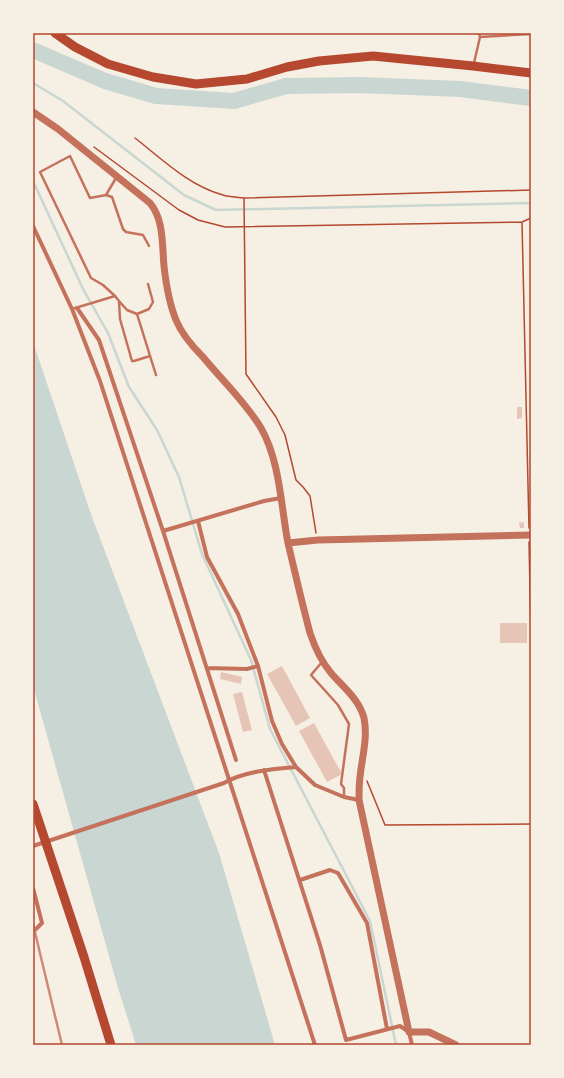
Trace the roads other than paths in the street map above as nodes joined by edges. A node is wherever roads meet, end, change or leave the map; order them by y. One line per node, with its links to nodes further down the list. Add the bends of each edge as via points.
1 (55, 33): 5 (main road, via 108,64 153,77 196,84 247,79 319,61 373,56)
2 (479, 33): 4 (lane)
3 (531, 34): 4 (lane)
4 (480, 38): 5 (lane)
5 (473, 66): 6 (main road)
6 (531, 73)
7 (33, 112): 8 (street)
8 (117, 176): 9 (lane); 19 (street, via 156,210 160,220 169,300 176,320 183,335 242,402 261,428 269,444)
9 (106, 195): 11 (lane, via 112,197 123,229 126,232 143,235); 13 (lane, via 90,198 70,156 40,172 91,278)
10 (33, 226): 15 (street)
11 (150, 246)
12 (148, 284): 16 (lane, via 153,302 149,309)
13 (116, 296): 14 (lane); 15 (lane)
14 (119, 301): 16 (lane, via 127,310); 17 (lane, via 120,319 132,361)
15 (75, 309): 21 (street, via 91,326 99,340); 30 (street)
16 (137, 314): 17 (lane)
17 (150, 356): 18 (lane)
18 (156, 375)
19 (281, 498): 20 (street, via 264,500); 23 (street)
20 (198, 521): 21 (street); 25 (street, via 207,557 238,614)
21 (163, 531): 26 (street)
22 (530, 535): 23 (street, via 318,540)
23 (288, 543): 24 (street, via 310,633)
24 (322, 661): 31 (lane, via 311,675 338,705 349,724 341,784 344,788); 32 (street, via 350,694 364,717 366,734)
25 (258, 666): 26 (street, via 247,669); 28 (street, via 272,721)
26 (207, 668): 27 (street)
27 (236, 760)
28 (296, 767): 29 (street); 31 (street, via 315,785)
29 (264, 770): 30 (street); 36 (street)
30 (230, 780): 34 (street); 42 (street)
31 (344, 797): 32 (street)
32 (359, 800): 40 (street)
33 (33, 804): 34 (main road)
34 (45, 841): 35 (street); 41 (main road)
35 (33, 846)
36 (300, 880): 39 (street, via 330,870 338,872 367,923); 39 (street, via 346,1040)
37 (33, 888): 38 (street, via 42,923)
38 (33, 932)
39 (387, 1029): 40 (street, via 400,1026)
40 (409, 1032): 43 (street); 44 (street, via 429,1032)
41 (111, 1045)
42 (314, 1045)
43 (412, 1045)
44 (456, 1045)

